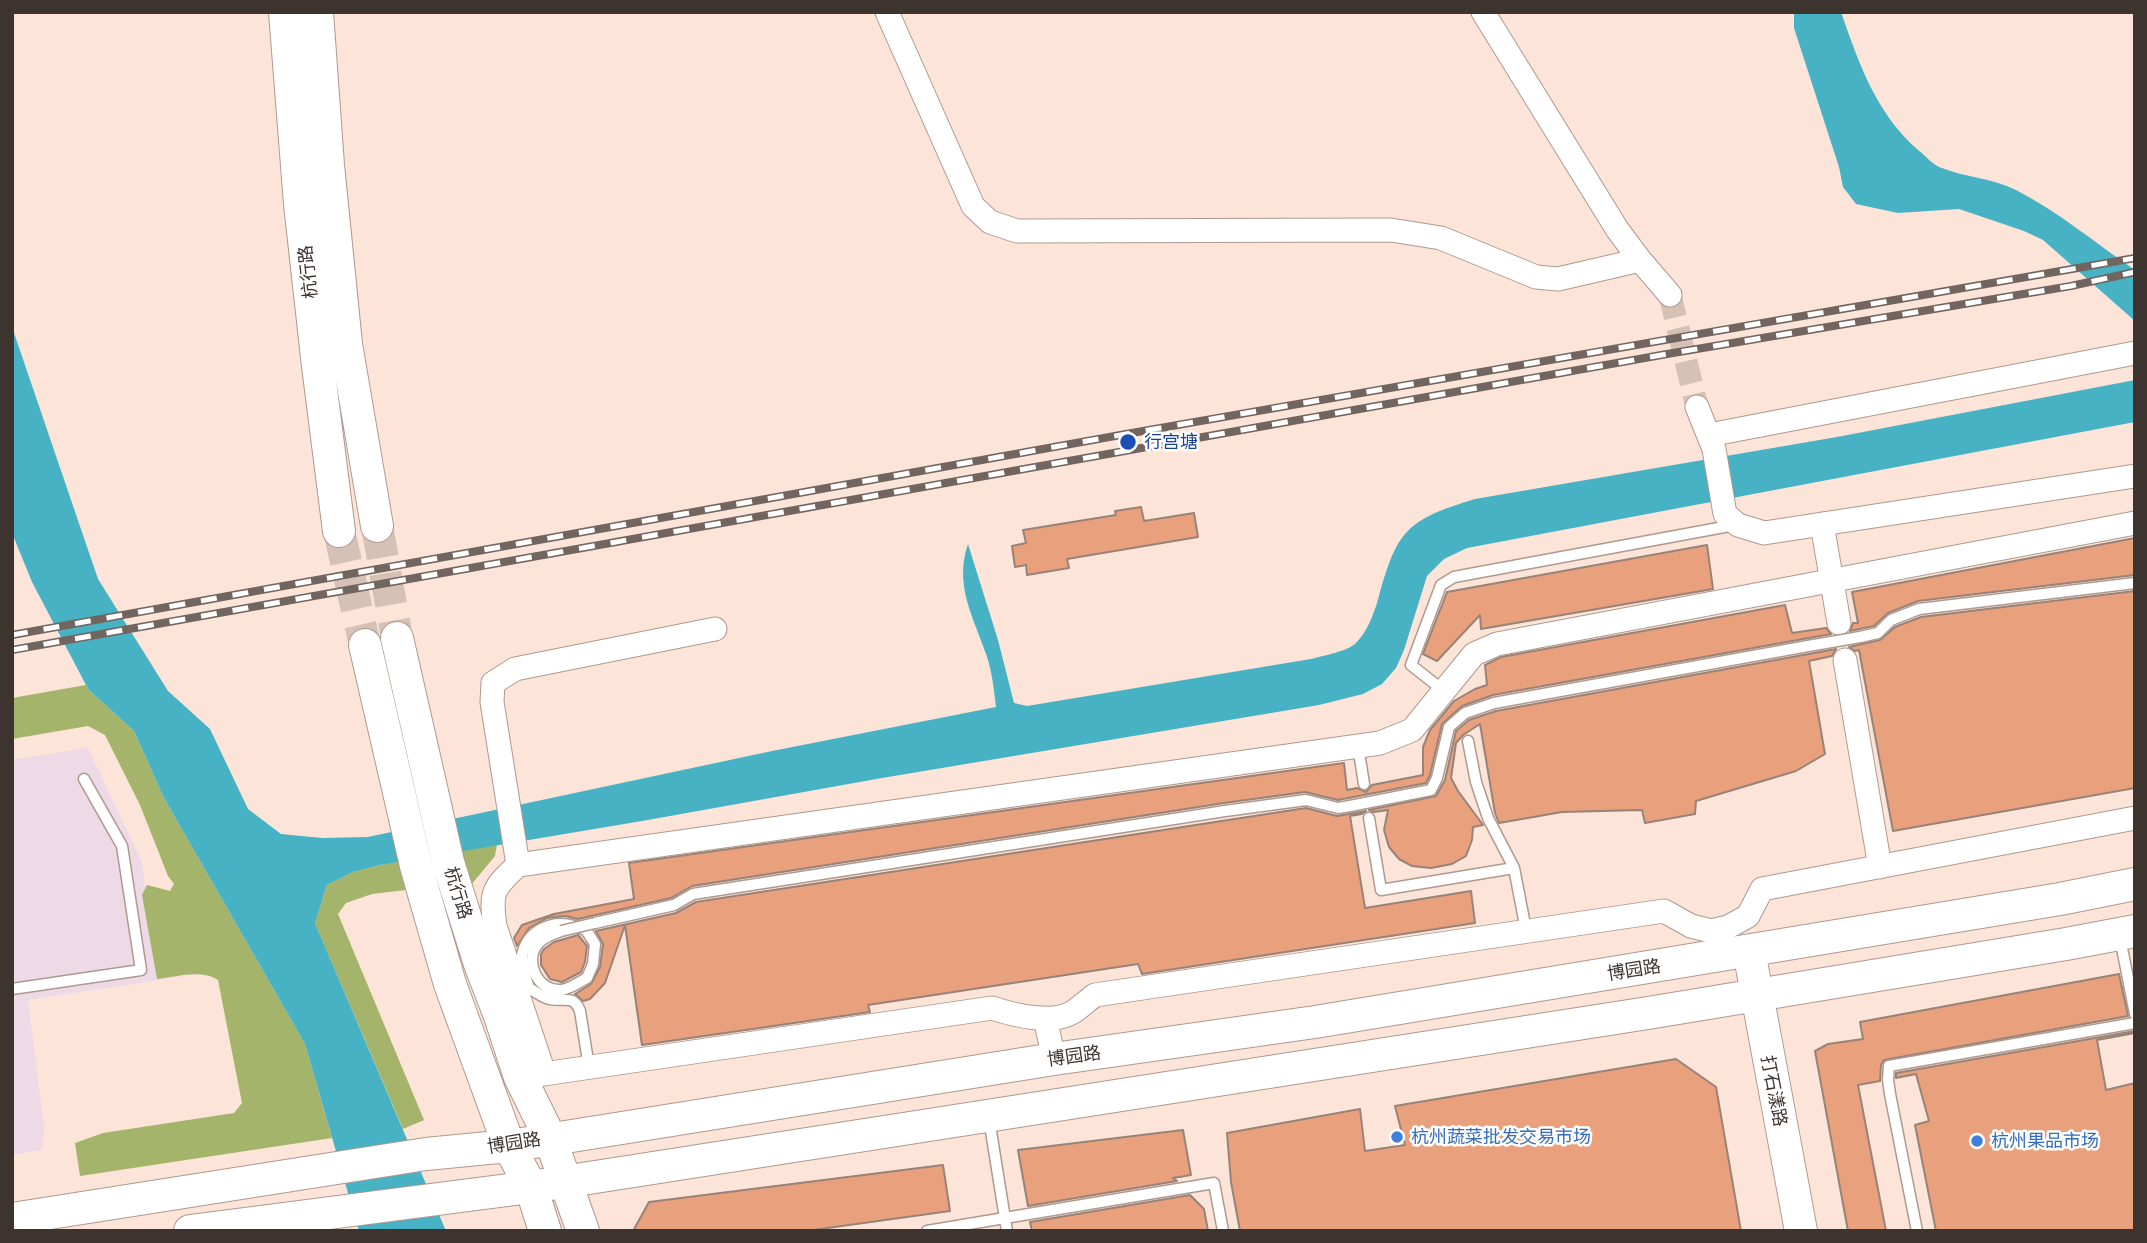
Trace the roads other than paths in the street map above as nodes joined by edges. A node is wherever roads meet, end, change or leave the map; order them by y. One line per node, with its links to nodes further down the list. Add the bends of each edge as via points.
1 (285, 12): 15 (main road, 杭行路, via 300,204)
2 (317, 12): 14 (main road, 杭行路, via 346,344)
3 (887, 12): 5 (street, via 973,206 990,222 1017,231 1391,230 1441,238 1535,277 1558,279)
4 (1483, 12): 5 (street, via 1616,229)
5 (1640, 260): 6 (street)
6 (1670, 295)
7 (2135, 353): 9 (street)
8 (1697, 407): 9 (street)
9 (1711, 442): 11 (street)
10 (2135, 476): 13 (street)
11 (1732, 519): 13 (street, via 1764,533); 23 (lane, via 1454,577 1441,584 1410,665)
12 (2135, 523): 16 (street)
13 (1822, 524): 16 (street)
14 (377, 526)
15 (339, 531)
16 (1832, 581): 18 (street); 23 (street, via 1497,645 1474,654)
17 (2135, 583): 43 (lane, bridge, via 1919,609 1891,620 1878,633 1860,637 1494,703 1465,713 1449,727 1431,790 1338,808 1306,800 693,894 674,905 595,923 561,932 550,935 537,945 531,960 545,986 560,990 587,978 595,944 585,930 568,924 551,925 533,933 526,943 522,958 525,974 529,988 539,994 576,1003)
18 (1839, 623)
19 (715, 629): 30 (street, via 515,669 493,683 492,702)
20 (397, 638): 44 (main road, 杭行路, via 448,862 500,1016)
21 (365, 645): 47 (main road, 杭行路, via 416,866 450,984)
22 (1845, 660): 31 (street)
23 (1452, 688): 25 (street, via 1412,730)
24 (1468, 741): 32 (lane, via 1488,818)
25 (1358, 746): 27 (lane); 30 (street)
26 (83, 779): 37 (lane, via 122,846 141,970)
27 (1364, 783)
28 (1369, 818): 32 (lane, via 1381,890)
29 (2135, 818): 31 (street)
30 (517, 856): 44 (street, via 498,883 492,902)
31 (1880, 867): 36 (street, via 1762,889 1748,916 1728,927)
32 (1514, 868): 34 (lane)
33 (2135, 884): 36 (main road, 博园路, via 2060,899)
34 (1526, 930): 36 (street, via 1664,911); 40 (street, via 1095,995 1070,1014)
35 (2127, 932): 38 (main road); 39 (lane)
36 (1727, 946): 38 (main road, 打石漾路); 42 (main road, 博园路, via 1315,1022)
37 (12, 989)
38 (1756, 996): 45 (main road); 58 (main road, 打石漾路)
39 (2135, 1014)
40 (1045, 1018): 42 (street); 43 (street, via 992,1008)
41 (2135, 1023): 59 (lane, via 1889,1066 1889,1094)
42 (1054, 1059): 46 (main road, 博园路)
43 (589, 1067): 44 (street)
44 (532, 1075): 46 (main road, 杭行路)
45 (989, 1116): 48 (main road); 50 (lane)
46 (550, 1138): 47 (main road, 博园路); 48 (main road, 杭行路)
47 (509, 1146): 49 (main road, 杭行路); 51 (main road, 博园路, via 426,1154)
48 (567, 1181): 49 (main road); 54 (main road, 杭行路)
49 (531, 1187): 52 (main road); 53 (main road, 杭行路)
50 (1004, 1217): 55 (lane); 56 (lane); 57 (lane, via 1214,1183)
51 (12, 1219)
52 (190, 1231)
53 (545, 1231)
54 (583, 1231)
55 (927, 1231)
56 (1007, 1231)
57 (1223, 1231)
58 (1801, 1231)
59 (1917, 1231)

